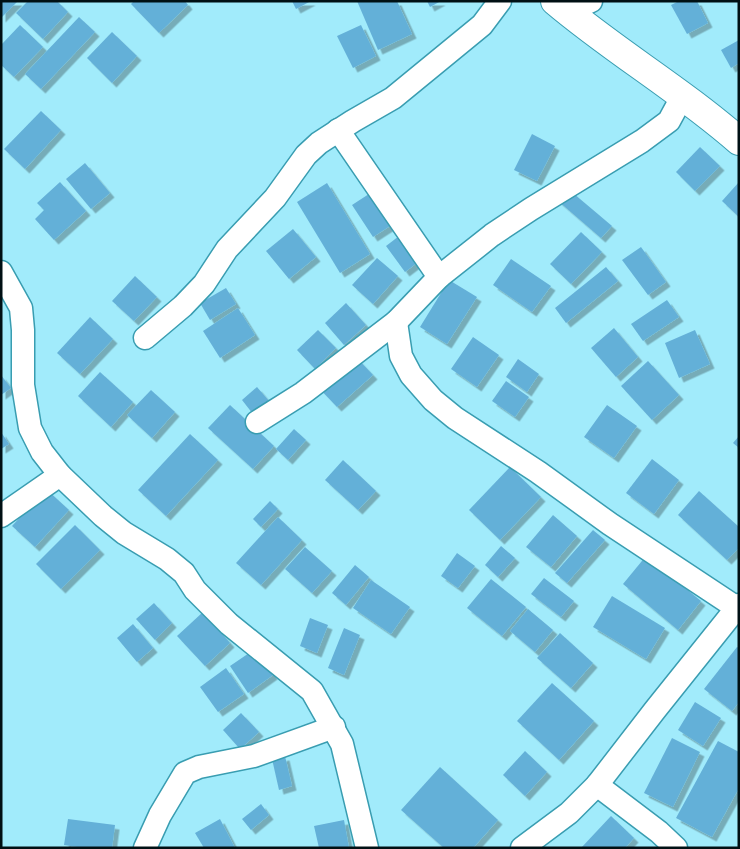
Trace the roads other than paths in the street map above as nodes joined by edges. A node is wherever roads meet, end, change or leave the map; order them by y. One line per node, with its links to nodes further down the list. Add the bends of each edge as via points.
1 (500, 1): 4 (street, via 482,25 393,98)
2 (571, 5): 3 (street)
3 (682, 96): 5 (street); 7 (street, via 669,122 492,235)
4 (338, 130): 7 (street); 9 (street, via 306,155 275,198 227,249 204,284)
5 (739, 141)
6 (1, 272): 11 (street, via 21,308 23,385 30,428 42,452)
7 (439, 277): 8 (street)
8 (396, 322): 10 (street, via 303,393); 13 (street, via 401,356 411,375 433,400 610,524)
9 (145, 338)
10 (256, 422)
11 (60, 475): 12 (street); 14 (street, via 103,516 184,573 195,590 229,624 312,691)
12 (1, 516)
13 (738, 606): 15 (street)
14 (334, 727): 16 (street, via 254,756 199,767 186,773 160,815); 17 (street, via 342,744)
15 (597, 785): 18 (street, via 569,813); 19 (street)
16 (145, 848)
17 (367, 848)
18 (522, 848)
19 (676, 848)

